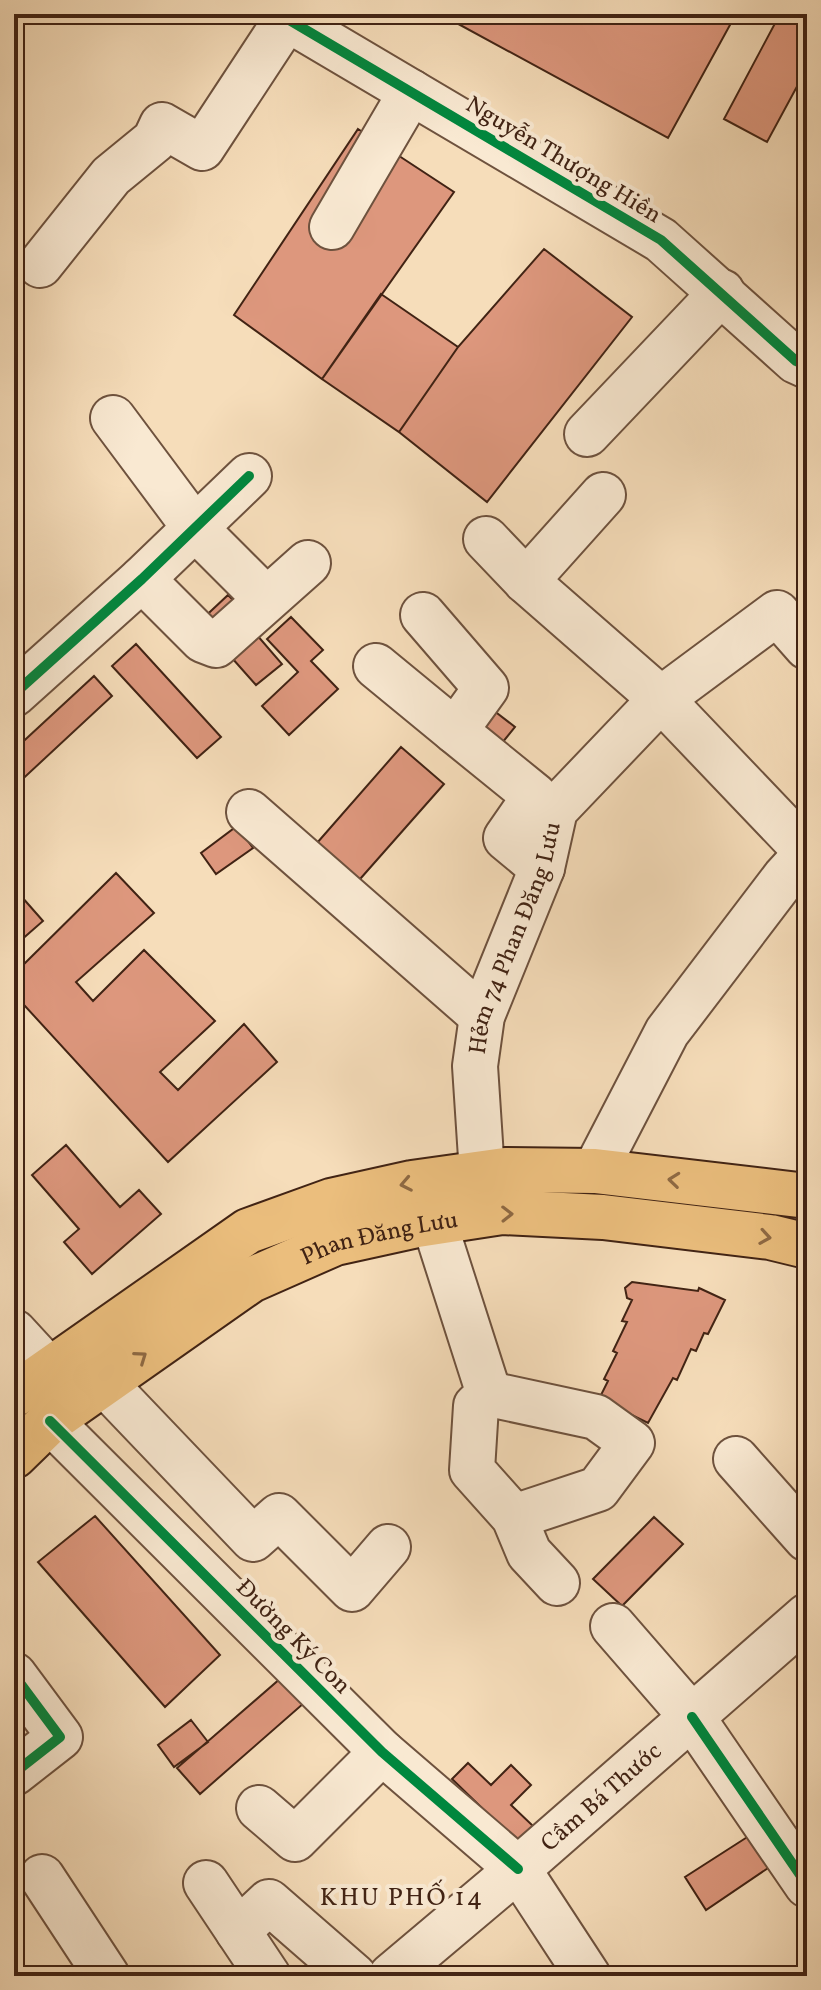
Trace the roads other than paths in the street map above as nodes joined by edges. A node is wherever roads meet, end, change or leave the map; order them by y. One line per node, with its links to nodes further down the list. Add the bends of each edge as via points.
1 (285, 16): 2 (street, Nguyễn Thượng Hiền); 4 (street, via 202,148 162,125 155,140 111,176)
2 (411, 92): 3 (street); 5 (street, Nguyễn Thượng Hiền, via 661,240)
3 (332, 227)
4 (40, 265)
5 (722, 292): 6 (street, Nguyễn Thượng Hiền); 8 (street)
6 (807, 366)
7 (113, 418): 11 (street)
8 (587, 434)
9 (249, 476): 11 (street)
10 (603, 495): 15 (street)
11 (195, 528): 14 (street); 16 (street)
12 (486, 539): 15 (street)
13 (308, 563): 14 (street, via 216,645 203,640)
14 (142, 579): 20 (street)
15 (526, 581): 21 (street)
16 (253, 586)
17 (423, 615): 22 (street, via 486,688)
18 (807, 647): 21 (street, Hẻm 74 Phan Đăng Lưu, via 777,613)
19 (376, 666): 22 (street)
20 (14, 694)
21 (661, 699): 24 (street); 25 (street, Hẻm 74 Phan Đăng Lưu, via 555,810)
22 (455, 731): 25 (street, via 535,796 506,838)
23 (249, 812): 26 (street)
24 (807, 853): 27 (street, via 667,1032)
25 (542, 868): 26 (street, Hẻm 74 Phan Đăng Lưu)
26 (482, 1016): 28 (street, Hẻm 74 Phan Đăng Lưu, via 475,1066)
27 (595, 1171): 28 (main road, Phan Đăng Lưu); 29 (main road, Phan Đăng Lưu, one-way to 27)
28 (482, 1173): 33 (main road, Phan Đăng Lưu, one-way to 33, via 331,1201 248,1231)
29 (807, 1196)
30 (434, 1222): 31 (main road, Phan Đăng Lưu, one-way to 31, via 502,1212 603,1217); 34 (main road, Phan Đăng Lưu, one-way to 30, via 251,1280 335,1243); 35 (street)
31 (807, 1246)
32 (14, 1332): 33 (street)
33 (49, 1370): 36 (main road, Phan Đăng Lưu)
34 (104, 1383): 37 (main road, Phan Đăng Lưu); 42 (street, via 253,1539 279,1516 352,1589)
35 (489, 1394): 40 (street, via 476,1406 472,1470); 40 (street, via 596,1417 632,1443 598,1489)
36 (14, 1395)
37 (50, 1421): 38 (main road, Phan Đăng Lưu); 48 (street, Đường Ký Con)
38 (14, 1456)
39 (736, 1459): 41 (street)
40 (514, 1517): 43 (street, via 529,1553)
41 (807, 1539)
42 (388, 1547)
43 (557, 1583)
44 (807, 1616): 47 (street, Cầm Bá Thước)
45 (613, 1626): 47 (street)
46 (14, 1675): 49 (street, via 60,1737)
47 (692, 1717): 51 (street, Cầm Bá Thước); 53 (street)
48 (382, 1752): 50 (street, via 295,1839); 51 (street, Đường Ký Con)
49 (14, 1773)
50 (259, 1808)
51 (518, 1869): 59 (street, Cầm Bá Thước); 60 (street, Đường Ký Con)
52 (42, 1877): 56 (street)
53 (806, 1881)
54 (206, 1883): 55 (street)
55 (238, 1931): 57 (street); 58 (street, via 269,1902)
56 (107, 1976)
57 (268, 1976)
58 (354, 1976)
59 (391, 1976)
60 (588, 1976)

